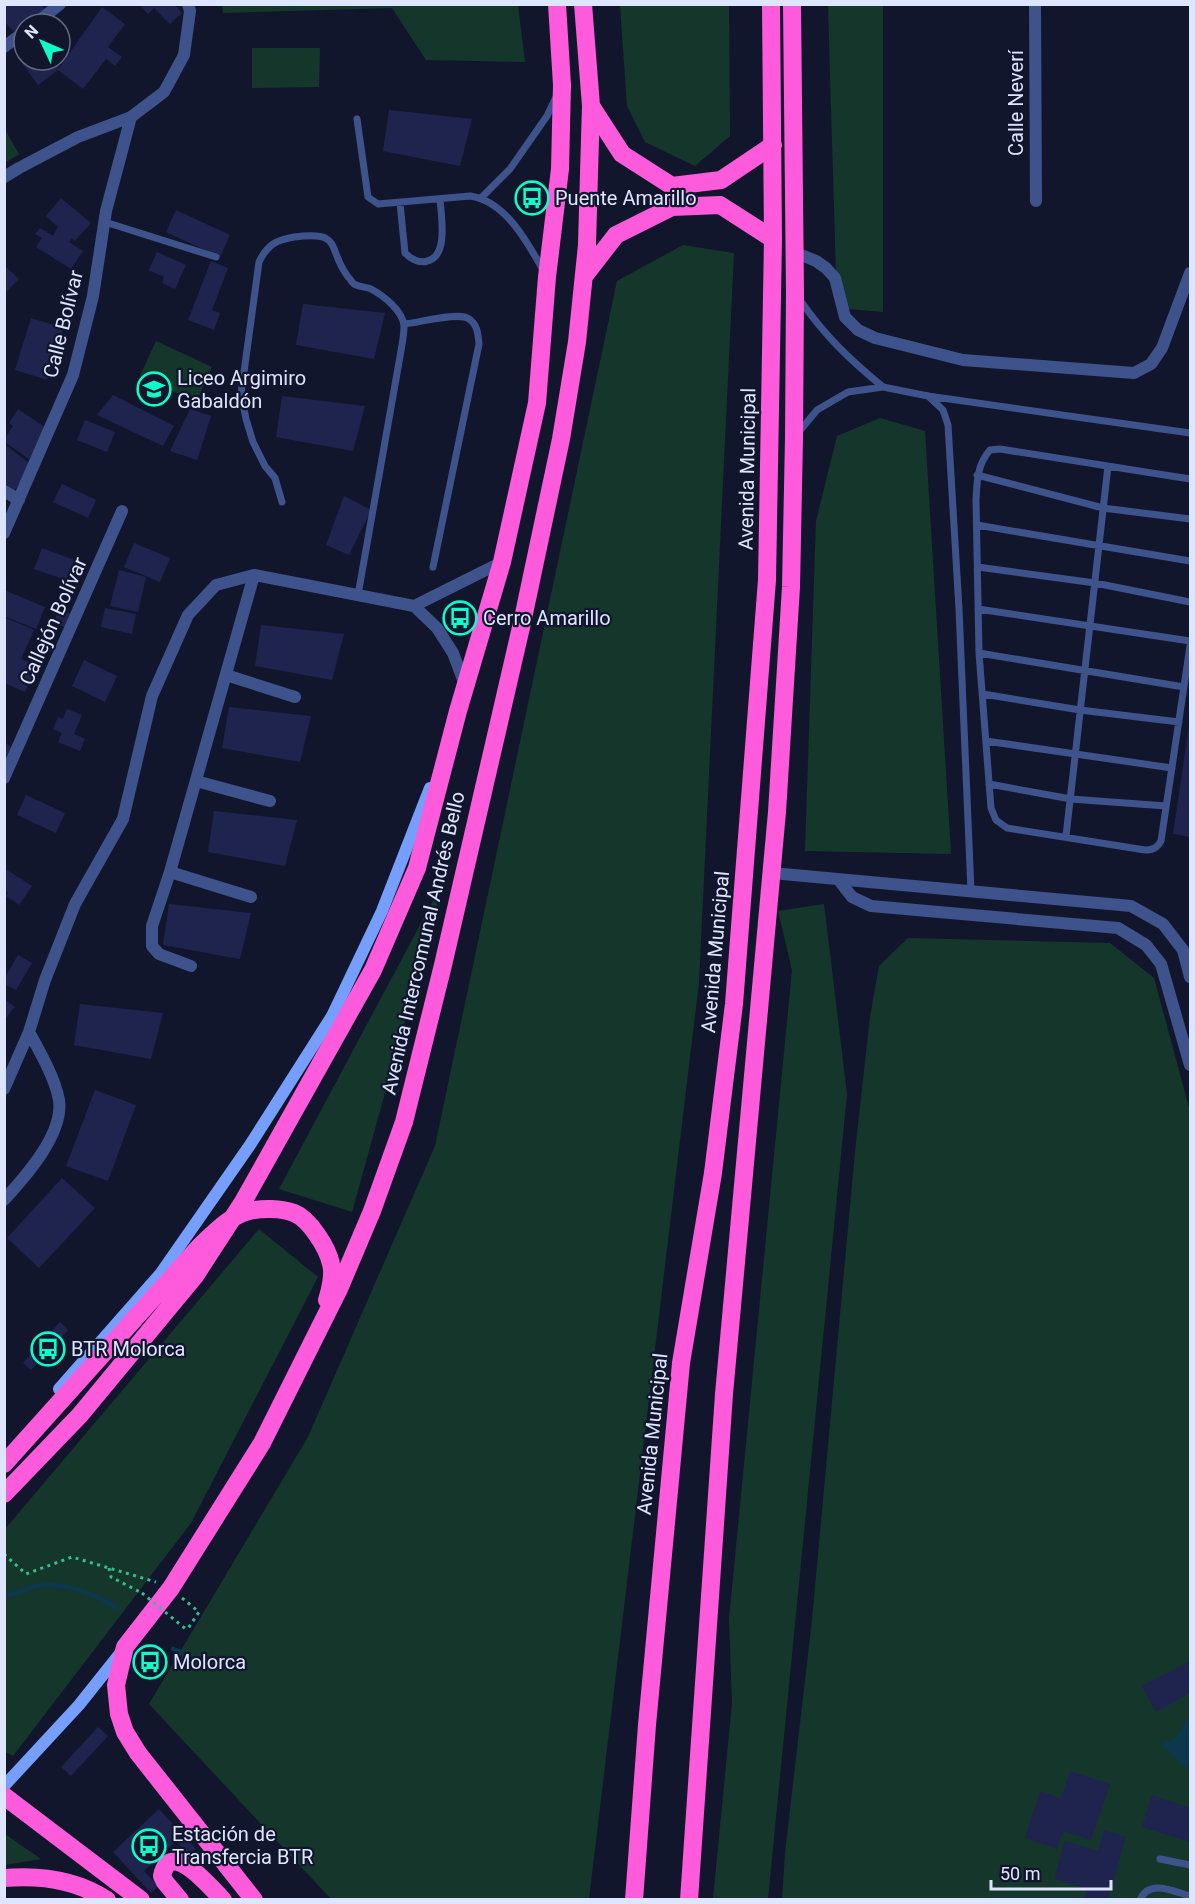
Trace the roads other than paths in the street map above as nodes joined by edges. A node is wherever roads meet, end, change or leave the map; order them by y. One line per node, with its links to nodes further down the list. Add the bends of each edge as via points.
1 (188, 4): 9 (street, via 184,55 164,92)
2 (557, 4): 7 (highway, Avenida Intercomunal Andrés Bello)
3 (583, 4): 8 (highway, Avenida Intercomunal Andrés Bello)
4 (771, 4): 11 (highway, Avenida Municipal)
5 (792, 4): 19 (highway)
6 (1035, 4): 15 (street, Calle Neverí)
7 (562, 85): 13 (lane, via 526,147); 22 (highway, Avenida Intercomunal Andrés Bello, via 560,169)
8 (591, 106): 11 (highway, via 622,154 672,186 721,180); 23 (highway, Avenida Intercomunal Andrés Bello)
9 (131, 117): 12 (street, via 78,137); 17 (street, Calle Bolívar)
10 (357, 119): 16 (lane, via 368,197 378,204)
11 (773, 145): 18 (highway, Avenida Municipal)
12 (4, 177)
13 (481, 198): 14 (lane); 22 (lane, via 519,232)
14 (440, 199): 16 (lane); 16 (lane, via 442,243 434,257 425,262 405,253)
15 (1035, 201)
16 (400, 203)
17 (105, 222): 20 (lane); 34 (street, Calle Bolívar, via 93,296 73,375)
18 (773, 239): 23 (highway, via 720,206 672,207 616,235); 103 (highway, Avenida Municipal, via 767,580 735,992 713,1173 681,1363)
19 (794, 252): 21 (street, via 826,268 835,278 845,317 858,330 875,338 963,360 1134,373 1151,363 1162,348); 24 (highway)
20 (216, 257)
21 (1191, 273)
22 (547, 277): 43 (highway, Avenida Intercomunal Andrés Bello, via 537,403)
23 (584, 277): 87 (highway, Avenida Intercomunal Andrés Bello, via 561,440 404,1122 368,1221)
24 (795, 292): 26 (lane, via 819,327); 29 (highway)
25 (404, 324): 35 (lane, via 388,301 354,284 328,239 312,235 280,239 265,250 259,262 241,394 253,442 275,478); 44 (lane, via 460,315 469,318 478,332); 48 (lane)
26 (883, 387): 27 (lane); 29 (lane, via 848,392 817,410)
27 (928, 396): 28 (lane); 78 (lane, via 943,410 948,425)
28 (1191, 433)
29 (794, 438): 76 (highway, via 791,587)
30 (1108, 466): 31 (lane, via 1000,449 990,450); 32 (lane); 36 (lane)
31 (977, 475): 36 (lane); 39 (lane)
32 (1191, 479)
33 (4, 491): 34 (street)
34 (19, 500): 40 (street, Calle Bolívar)
35 (282, 502)
36 (1103, 508): 38 (lane); 41 (lane)
37 (122, 511): 68 (street, Callejón Bolívar)
38 (1191, 519)
39 (977, 525): 41 (lane); 45 (lane)
40 (4, 533)
41 (1099, 547): 42 (lane); 47 (lane)
42 (1191, 561)
43 (502, 562): 50 (street); 58 (highway, Avenida Intercomunal Andrés Bello)
44 (433, 567)
45 (978, 567): 47 (lane); 51 (lane)
46 (254, 575): 48 (street); 57 (street); 82 (street, via 216,585 188,615 152,696 123,819 75,904)
47 (1095, 583): 49 (lane); 52 (lane)
48 (358, 595): 50 (street)
49 (1191, 602)
50 (414, 606): 58 (street, via 437,628 453,653)
51 (978, 609): 52 (lane); 55 (lane)
52 (1090, 625): 53 (lane); 56 (lane)
53 (1191, 641)
54 (1191, 646): 59 (lane)
55 (979, 653): 56 (lane); 60 (lane)
56 (1085, 672): 59 (lane); 62 (lane)
57 (226, 675): 61 (street); 69 (street)
58 (466, 687): 63 (highway, Avenida Intercomunal Andrés Bello)
59 (1184, 687): 64 (lane)
60 (983, 694): 62 (lane); 65 (lane)
61 (295, 698)
62 (1080, 710): 64 (lane); 66 (lane)
63 (458, 711): 86 (highway, via 417,868 373,970); 88 (main road, Avenida Intercomunal Andrés Bello, via 394,882 332,1016 250,1145 161,1273)
64 (1179, 722): 67 (lane)
65 (986, 741): 66 (lane); 70 (lane)
66 (1076, 753): 67 (lane); 71 (lane)
67 (1172, 768): 73 (lane)
68 (5, 779)
69 (196, 781): 72 (street); 75 (street)
70 (990, 784): 71 (lane); 74 (lane, via 991,808 996,820 1007,828)
71 (1071, 799): 73 (lane); 74 (lane)
72 (270, 801)
73 (1166, 806): 74 (lane, via 1161,841 1153,850)
74 (1066, 836)
75 (170, 872): 79 (street); 80 (street, via 152,926 152,946 159,954)
76 (772, 873): 77 (street); 104 (highway, via 724,1394)
77 (838, 879): 78 (street); 83 (street, via 852,897 871,906 1118,928 1146,945 1161,964)
78 (971, 891): 81 (street, via 1131,906 1163,924 1183,950)
79 (250, 897)
80 (191, 966)
81 (1191, 977)
82 (29, 1032): 84 (street); 85 (street, via 59,1099 59,1112 51,1137)
83 (1191, 1065)
84 (4, 1089)
85 (4, 1200)
86 (232, 1219): 87 (highway, via 248,1212 280,1209 304,1219 322,1241 332,1266); 89 (highway, via 200,1246); 90 (highway, via 195,1276 94,1398)
87 (317, 1334): 91 (highway, Avenida Intercomunal Andrés Bello, via 262,1443 171,1588)
88 (4, 1450)
89 (4, 1464)
90 (4, 1494)
91 (125, 1647): 92 (main road, Avenida Intercomunal Andrés Bello, via 79,1706); 102 (highway, via 116,1685 125,1732)
92 (4, 1786)
93 (4, 1796): 99 (highway)
94 (1160, 1859): 95 (lane)
95 (1191, 1865)
96 (4, 1878): 98 (highway, via 61,1880)
97 (1191, 1896): 105 (lane, via 1157,1887)
98 (107, 1899)
99 (141, 1899)
100 (180, 1899): 101 (highway, via 162,1876 165,1867 176,1860)
101 (223, 1899)
102 (254, 1899)
103 (634, 1899)
104 (689, 1899)
105 (1140, 1899)

